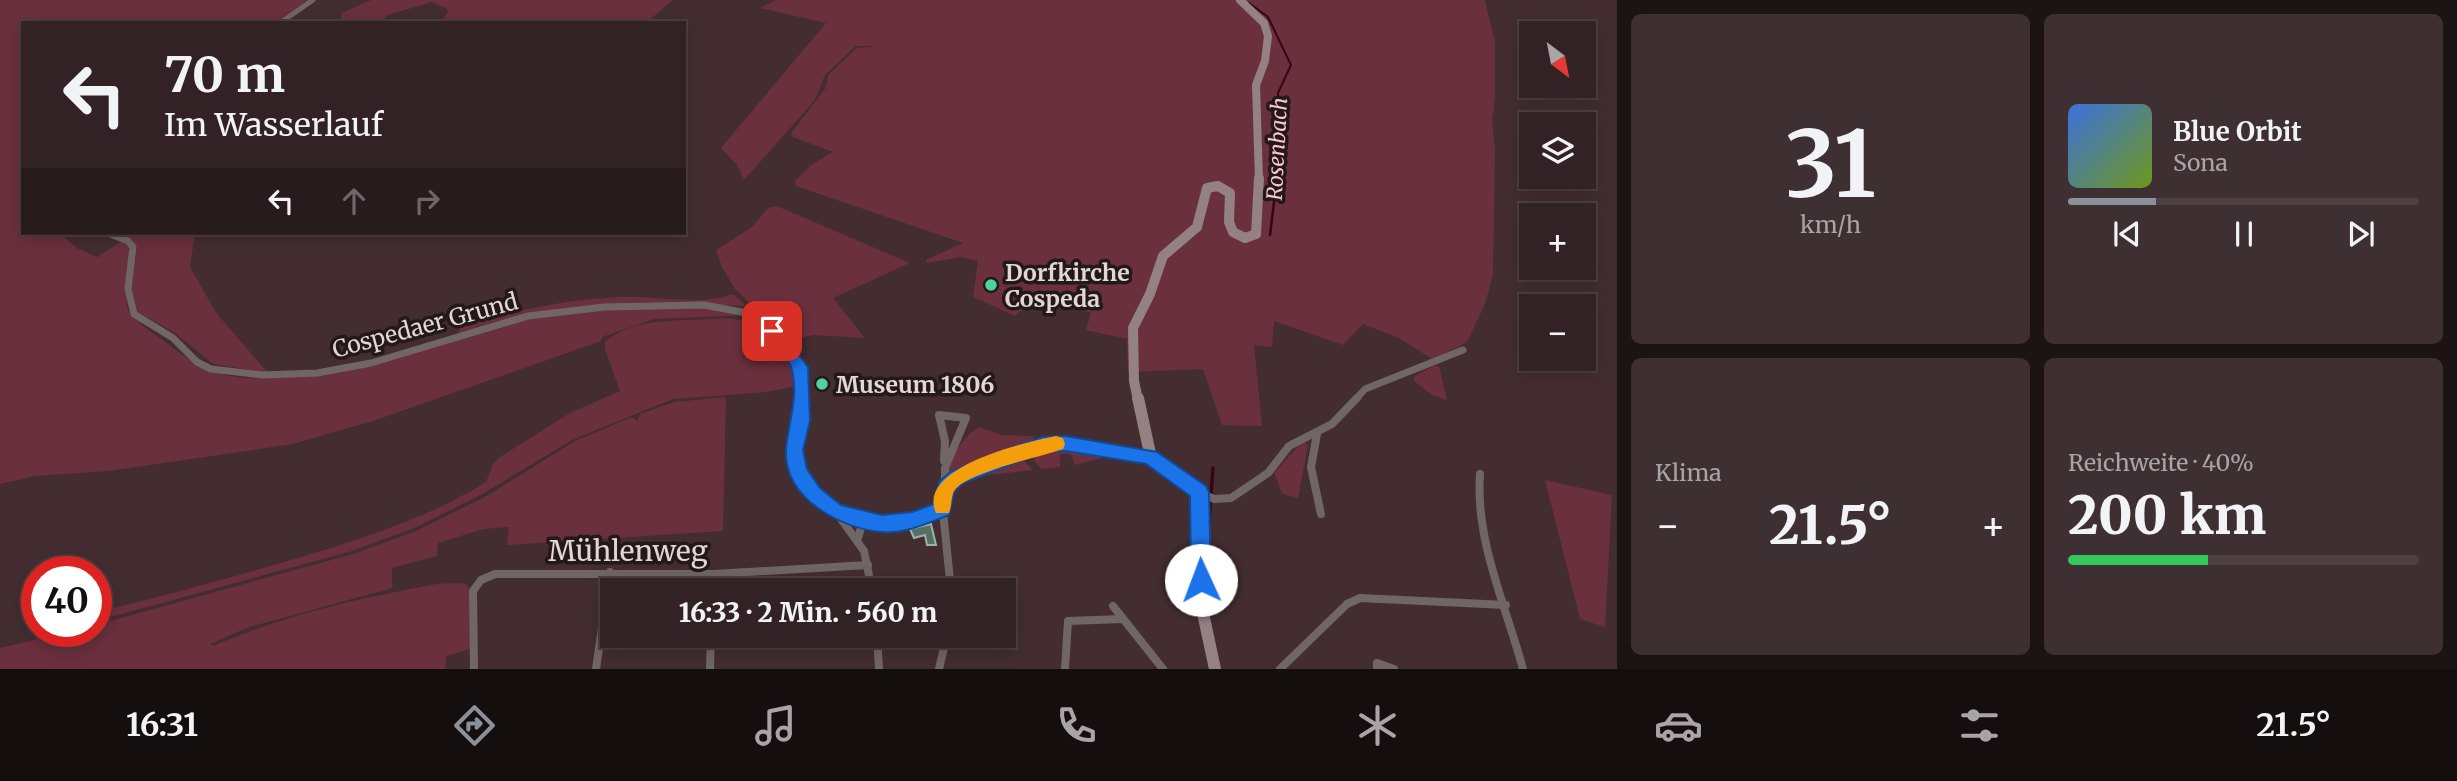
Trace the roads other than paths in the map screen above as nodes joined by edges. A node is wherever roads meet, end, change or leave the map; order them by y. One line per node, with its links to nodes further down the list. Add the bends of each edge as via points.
1 (313, 0): 3 (street)
2 (1240, 0): 7 (street, via 1268,33 1256,85 1257,230 1250,237 1233,232 1230,193 1211,186 1206,189 1197,227 1163,256 1133,328 1140,416)
3 (283, 21)
4 (113, 235): 13 (street, Cospedaer Grund, via 128,241 134,250 128,289 134,314 173,338 197,362 227,373 292,375 345,368 528,316 604,307 704,305 758,315 799,364 802,411 796,460 809,488)
5 (1463, 350): 6 (street, via 1365,389)
6 (1317, 434): 11 (street, via 1290,446 1268,473 1231,498); 14 (street, via 1309,460)
7 (1151, 458): 10 (street, via 1043,444 974,468); 11 (street)
8 (944, 461): 8 (street, via 963,436 967,418 939,415); 10 (street)
9 (1480, 474): 23 (street, via 1479,498)
10 (945, 488): 12 (street)
11 (1207, 495): 36 (street, via 1203,613)
12 (942, 509): 15 (street, via 900,523); 22 (street)
13 (836, 512): 15 (street); 16 (street)
14 (1321, 514)
15 (863, 520): 16 (street)
16 (858, 541): 17 (street)
17 (868, 565): 19 (street, Mühlenweg); 21 (street)
18 (610, 572): 19 (street, Mühlenweg); 29 (street, Mühlenweg, via 495,574 481,580 473,591); 30 (street)
19 (714, 574): 20 (street)
20 (714, 578)
21 (870, 578)
22 (950, 578)
23 (1506, 605): 37 (street, via 1360,598 1347,604); 40 (street)
24 (1112, 607): 25 (street)
25 (1122, 619): 34 (street, via 1068,621); 35 (street)
26 (711, 648): 31 (street)
27 (878, 648): 32 (street)
28 (944, 648): 33 (street)
29 (474, 669)
30 (596, 669)
31 (710, 669)
32 (879, 669)
33 (939, 669)
34 (1065, 669)
35 (1163, 669)
36 (1215, 669)
37 (1280, 669)
38 (1377, 669): 39 (street, via 1377,663)
39 (1394, 669)
40 (1523, 669)

